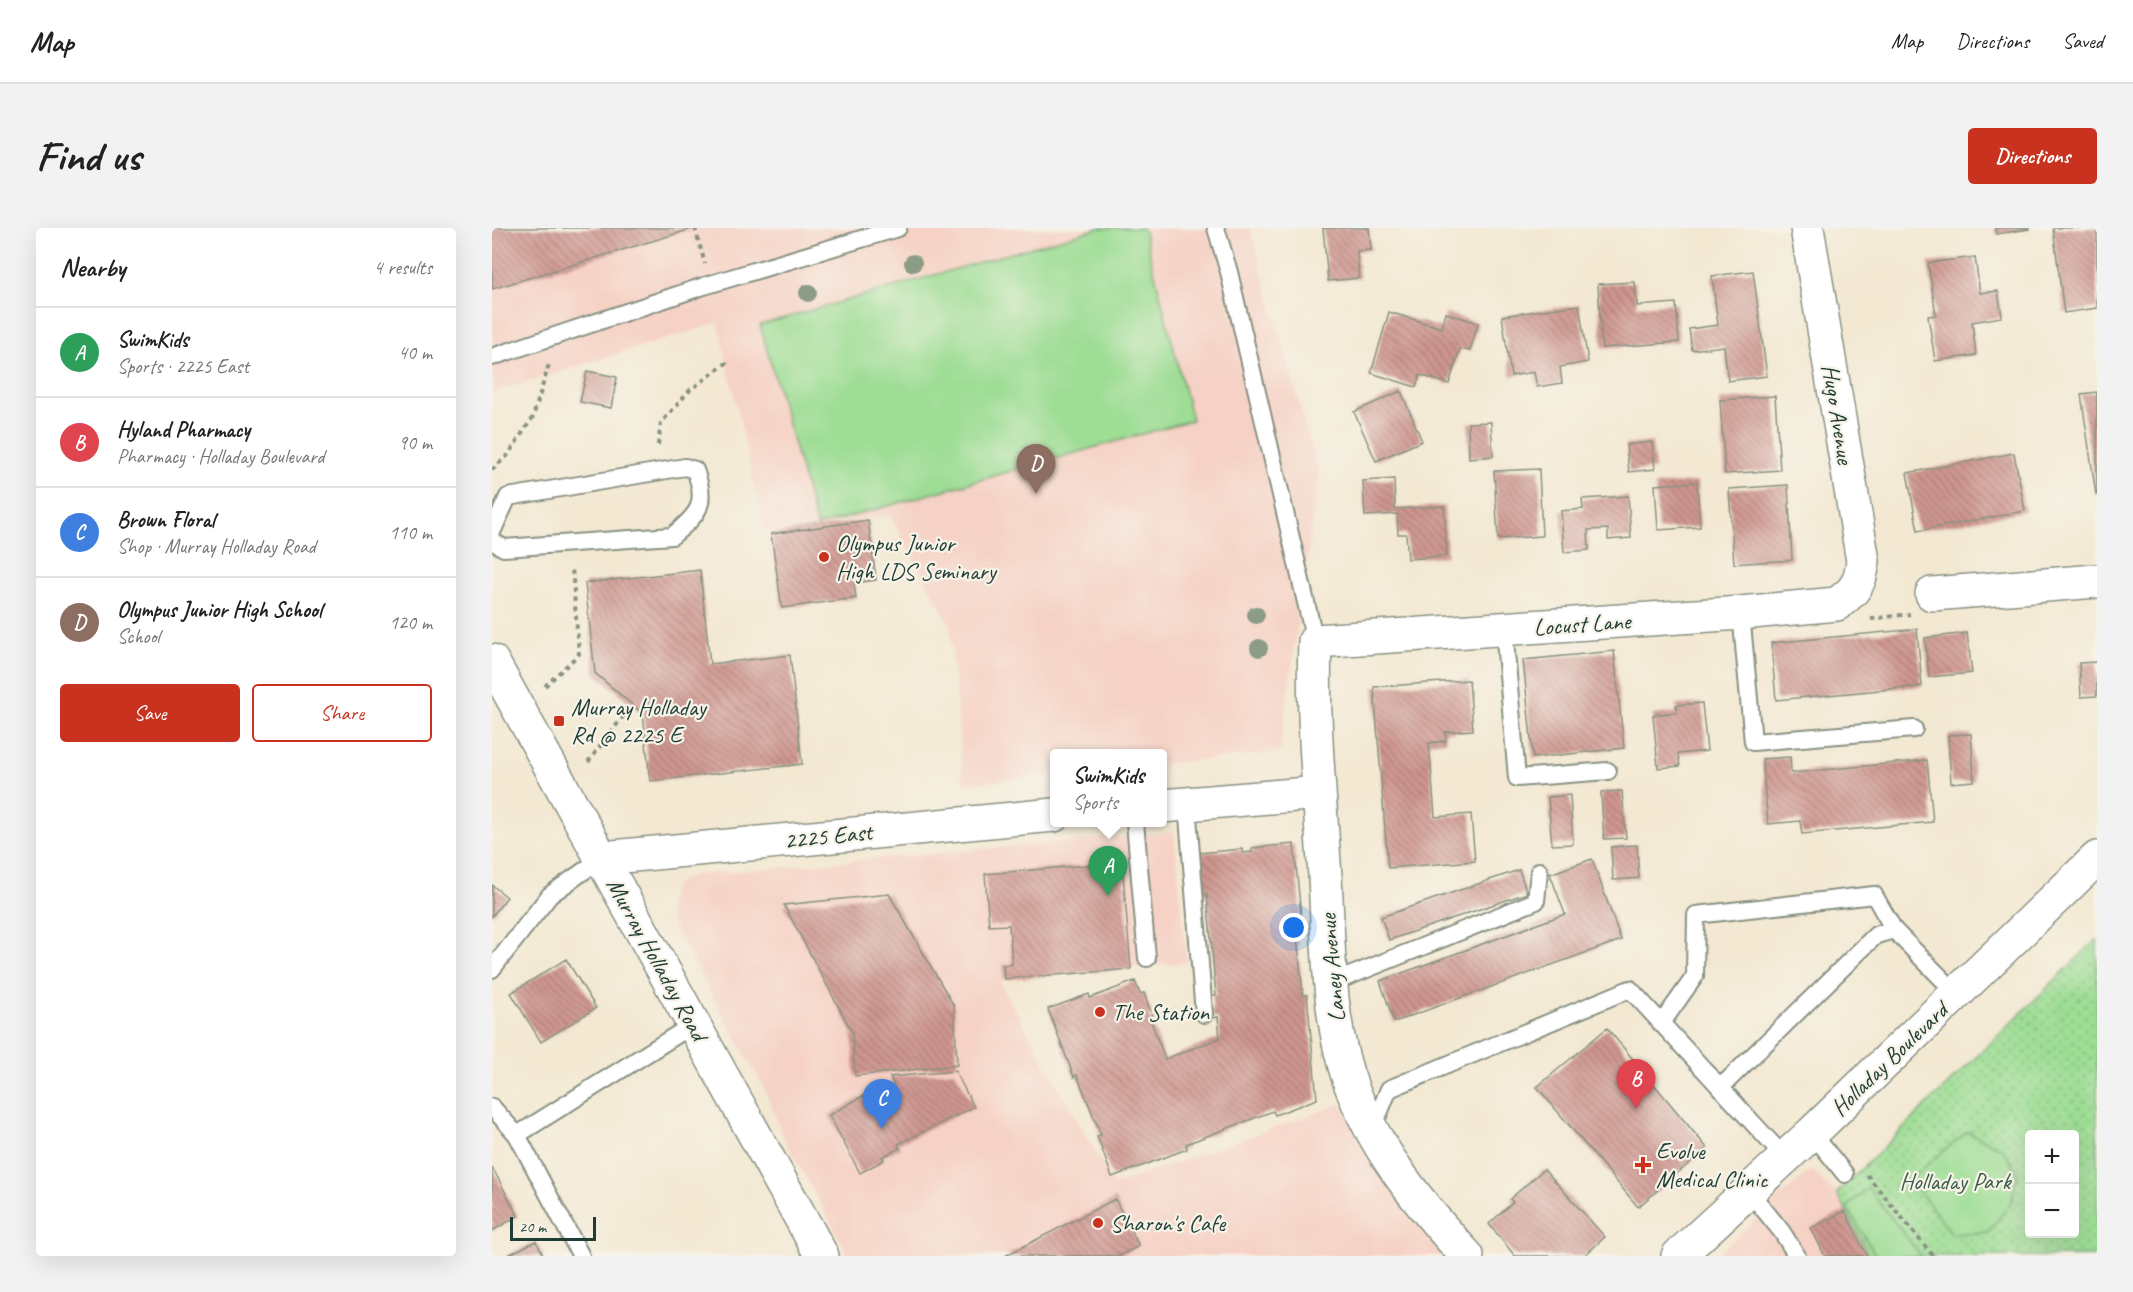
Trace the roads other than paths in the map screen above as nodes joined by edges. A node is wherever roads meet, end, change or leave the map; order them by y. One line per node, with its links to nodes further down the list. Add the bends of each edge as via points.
1 (898, 228): 4 (lane, via 704,286)
2 (1216, 228): 12 (lane)
3 (1807, 228): 8 (street, Hugo Avenue, via 1863,561 1857,587)
4 (492, 357)
5 (492, 532): 6 (lane, via 508,497 685,467 695,470 701,487 702,502 688,523 672,536 504,548)
6 (492, 541)
7 (2097, 580): 9 (street)
8 (1847, 596): 10 (street, Locust Lane, via 1837,604)
9 (1925, 604)
10 (1741, 613): 11 (street, Locust Lane); 14 (lane, via 1753,742)
11 (1504, 629): 12 (street, Locust Lane); 15 (lane, via 1517,778)
12 (1315, 641): 16 (street, Laney Avenue)
13 (492, 662): 20 (street, Murray Holladay Road)
14 (1914, 729)
15 (1608, 771)
16 (1319, 793): 17 (street); 26 (street, Laney Avenue)
17 (1174, 805): 28 (lane)
18 (1050, 815): 20 (street, 2225 East)
19 (1135, 827): 24 (lane)
20 (602, 858): 25 (lane, via 550,895); 29 (street, Murray Holladay Road)
21 (2097, 858): 27 (street, Holladay Boulevard)
22 (1539, 872): 26 (lane, via 1536,902)
23 (1894, 930): 27 (lane); 30 (lane, via 1874,895 1695,915 1695,976); 31 (lane, via 1876,935)
24 (1147, 958)
25 (492, 969)
26 (1332, 983): 33 (street, Laney Avenue, via 1341,1056)
27 (1957, 994): 34 (street, Holladay Boulevard)
28 (1204, 1014)
29 (694, 1024): 35 (lane); 40 (street, Murray Holladay Road)
30 (1661, 1024): 31 (lane); 33 (lane, via 1630,989 1389,1089)
31 (1720, 1088): 36 (lane)
32 (492, 1107): 35 (lane)
33 (1372, 1131): 41 (street, Laney Avenue, via 1399,1175)
34 (1812, 1133): 36 (street, Holladay Boulevard); 37 (lane)
35 (517, 1135): 39 (lane)
36 (1785, 1158): 38 (street, Holladay Boulevard)
37 (1845, 1174)
38 (1749, 1191): 42 (street, Holladay Boulevard); 43 (lane)
39 (581, 1256)
40 (822, 1256)
41 (1467, 1256)
42 (1678, 1256)
43 (1797, 1256)

